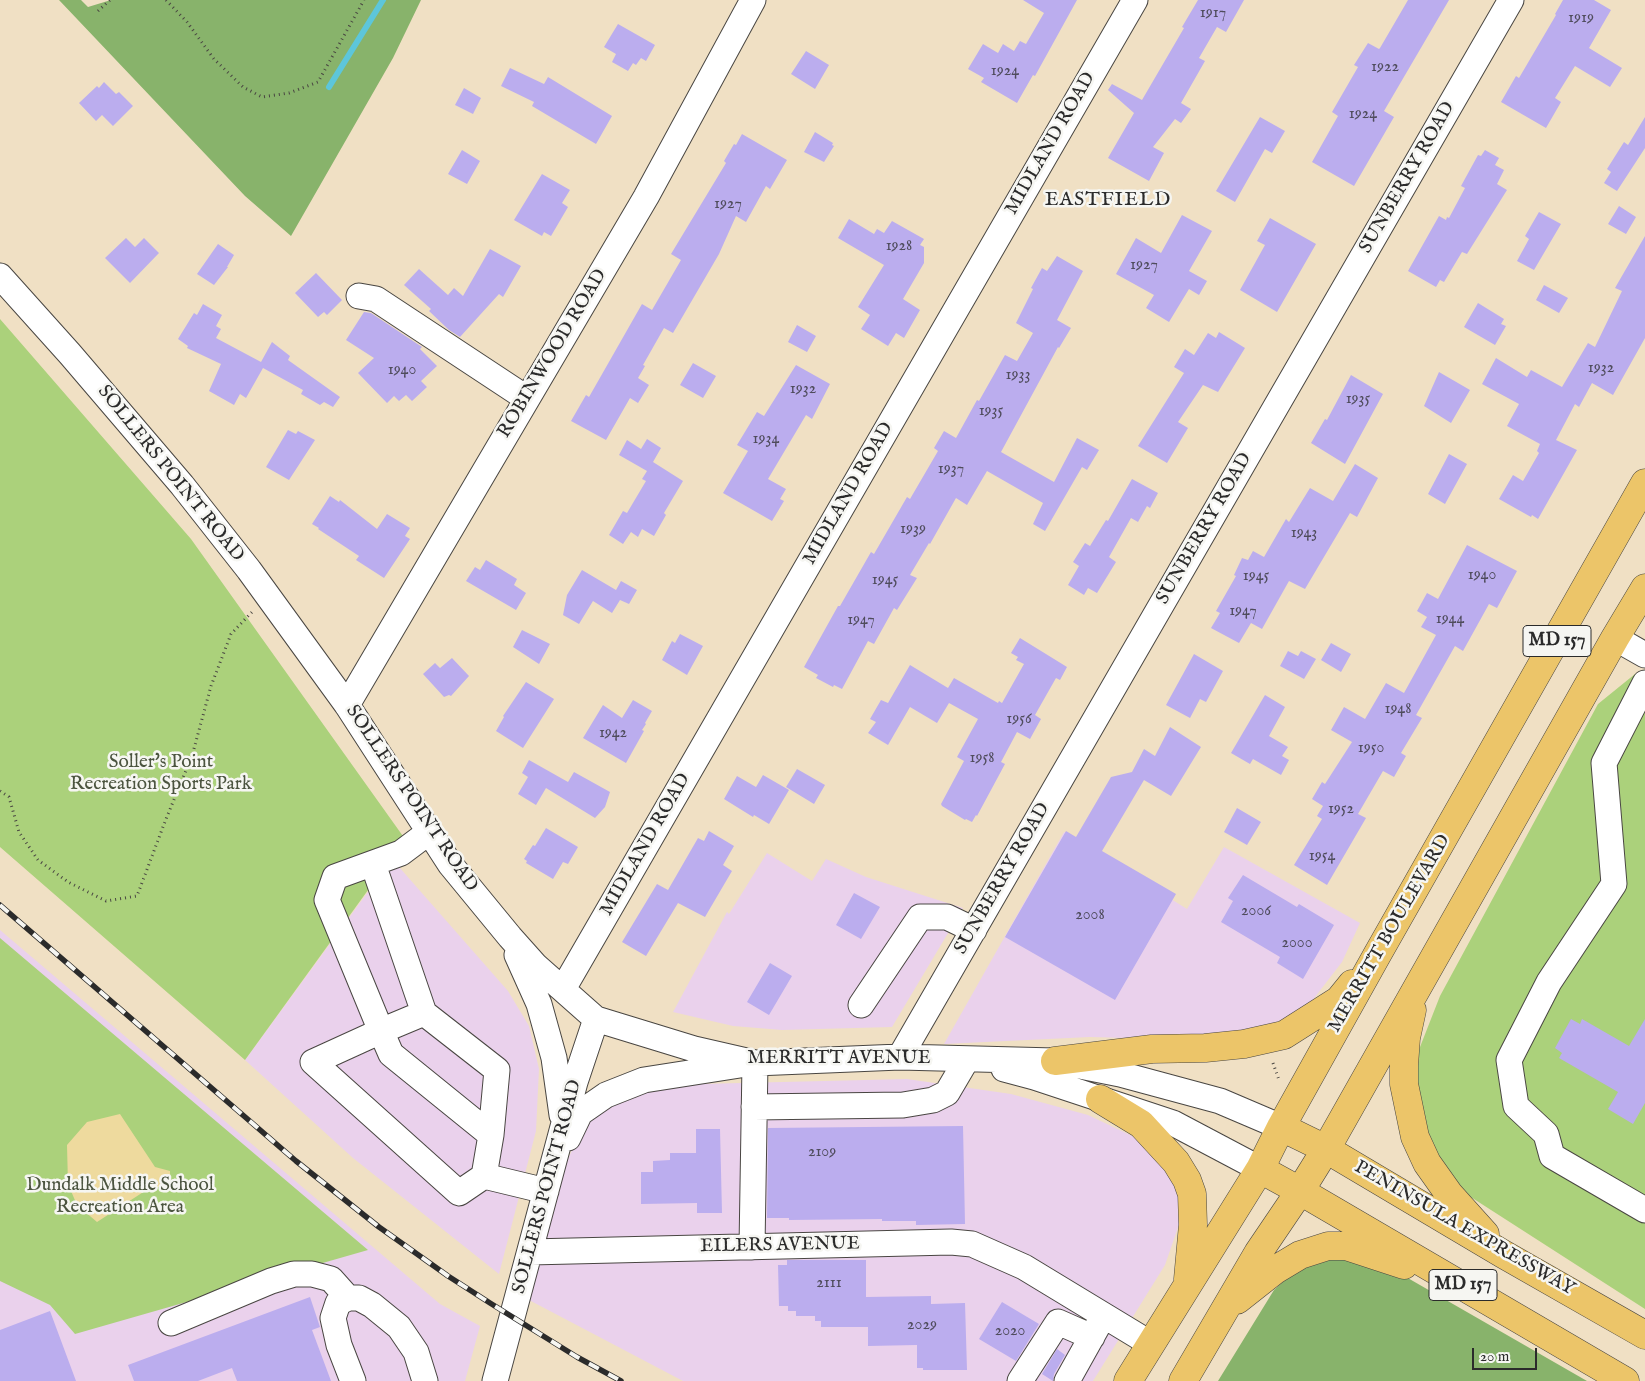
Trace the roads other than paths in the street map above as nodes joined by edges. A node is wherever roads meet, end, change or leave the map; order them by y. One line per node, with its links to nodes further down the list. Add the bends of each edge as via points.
1 (753, 0): 6 (street, ROBINWOOD ROAD, via 646,197)
2 (1135, 0): 18 (street, MIDLAND ROAD)
3 (1511, 0): 15 (street, SUNBERRY ROAD)
4 (0, 276): 12 (street, SOLLERS POINT ROAD, via 182,485)
5 (358, 296): 6 (street, via 376,299)
6 (526, 398): 12 (street, ROBINWOOD ROAD)
7 (1645, 483): 17 (main road, MERRITT BOULEVARD / MD 157)
8 (1645, 588): 9 (main road, MD 157)
9 (1615, 638): 10 (street); 19 (main road, MD 157)
10 (1645, 655)
11 (1645, 683): 39 (street, via 1604,763 1614,884 1549,982 1510,1060 1516,1106 1546,1134 1552,1156)
12 (347, 705): 13 (street, SOLLERS POINT ROAD)
13 (429, 832): 14 (street, via 401,852); 16 (street, SOLLERS POINT ROAD, via 450,864)
14 (372, 864): 21 (street); 23 (street, via 335,877 327,900)
15 (974, 930): 20 (street, via 948,918 920,918); 24 (street, SUNBERRY ROAD)
16 (510, 937): 18 (street, SOLLERS POINT ROAD); 30 (street, via 539,1004 554,1058)
17 (1378, 955): 26 (main road, via 1338,1000 1284,1035 1234,1045 1152,1049); 31 (main road, MERRITT BOULEVARD / MD 157)
18 (563, 989): 22 (street, SOLLERS POINT ROAD)
19 (1416, 990): 33 (main road); 42 (main road, MD 157, via 1404,1064 1405,1092 1415,1137 1426,1163 1449,1194)
20 (861, 1005)
21 (424, 1013): 23 (street); 32 (street, via 497,1070)
22 (596, 1019): 27 (street, MERRITT AVENUE, via 694,1049); 30 (street, SOLLERS POINT ROAD)
23 (381, 1031): 32 (street, via 390,1054); 36 (street, via 313,1062 460,1193)
24 (900, 1057): 25 (street, MERRITT AVENUE); 27 (street, MERRITT AVENUE)
25 (967, 1059): 26 (street, MERRITT AVENUE); 28 (street, MERRITT AVENUE); 29 (street, via 947,1093 933,1100 903,1105)
26 (1054, 1061): 31 (street, MERRITT AVENUE, via 1120,1074 1220,1101)
27 (755, 1063): 29 (street); 34 (street, via 644,1080 606,1095 580,1113)
28 (1100, 1099): 35 (street, MERRITT AVENUE, via 1173,1123); 43 (main road, via 1141,1124 1176,1162 1187,1180 1192,1194 1193,1225)
29 (754, 1107): 40 (street)
30 (563, 1125): 34 (street, SOLLERS POINT ROAD)
31 (1281, 1127): 33 (main road, PENINSULA EXPRESSWAY); 35 (main road, MERRITT BOULEVARD / MD 157)
32 (491, 1135): 36 (street)
33 (1326, 1149): 37 (main road); 42 (main road, PENINSULA EXPRESSWAY)
34 (553, 1167): 38 (street, SOLLERS POINT ROAD)
35 (1260, 1170): 37 (main road, MD 157); 43 (main road, MERRITT BOULEVARD)
36 (484, 1176): 38 (street)
37 (1300, 1191): 44 (main road, MD 157); 46 (main road)
38 (546, 1192): 41 (street, SOLLERS POINT ROAD)
39 (1645, 1210)
40 (752, 1247): 41 (street, EILERS AVENUE); 47 (street, EILERS AVENUE, via 972,1244 1024,1267)
41 (530, 1252): 54 (street, SOLLERS POINT ROAD)
42 (1503, 1254): 49 (main road, PENINSULA EXPRESSWAY / MD 157)
43 (1188, 1284): 51 (main road, MERRITT BOULEVARD)
44 (1462, 1285): 46 (main road, via 1346,1246 1328,1246 1300,1255 1275,1270); 59 (main road, MD 157)
45 (348, 1298): 48 (street, via 331,1280 312,1274 294,1274 270,1280); 52 (street, via 338,1302 333,1318); 53 (street, via 358,1298 372,1305 400,1327 416,1352)
46 (1222, 1313): 58 (main road)
47 (1104, 1316): 50 (street); 51 (street, EILERS AVENUE)
48 (171, 1323)
49 (1645, 1334)
50 (1092, 1337): 55 (street, via 1058,1322); 56 (street)
51 (1151, 1344): 57 (main road, MERRITT BOULEVARD)
52 (353, 1381)
53 (425, 1381)
54 (495, 1381)
55 (1020, 1381)
56 (1067, 1381)
57 (1128, 1381)
58 (1183, 1381)
59 (1625, 1381)

